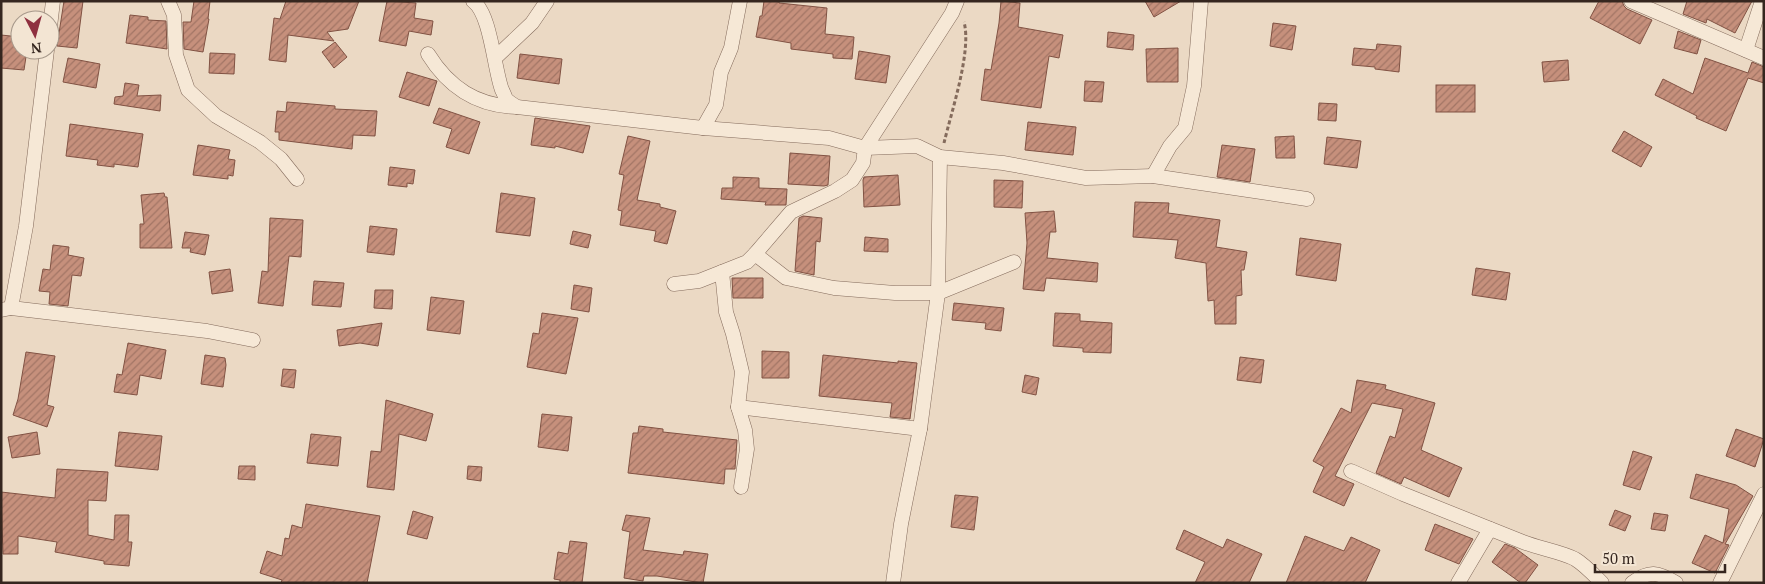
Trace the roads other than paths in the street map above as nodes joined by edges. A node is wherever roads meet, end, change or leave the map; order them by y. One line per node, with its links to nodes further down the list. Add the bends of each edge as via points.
1 (168, 1): 19 (street, via 174,15 176,55 188,90 216,116 260,142 281,159)
2 (472, 1): 11 (street, via 484,17)
3 (547, 1): 11 (street, via 532,23)
4 (740, 1): 15 (street, via 731,48 721,72 716,105)
5 (1201, 1): 18 (street, via 1194,86 1185,128)
6 (1631, 1): 9 (street)
7 (1762, 1): 9 (street)
8 (955, 7): 16 (street)
9 (1746, 50): 12 (street)
10 (428, 54): 14 (street, via 437,69 460,90 479,101)
11 (494, 58): 14 (street, via 506,100)
12 (1764, 58)
13 (46, 60): 26 (street, via 26,226)
14 (517, 107): 15 (street)
15 (703, 128): 16 (street, via 829,138)
16 (865, 148): 17 (street, via 917,146); 21 (street, via 863,162 852,180 791,212)
17 (940, 157): 18 (street, via 1003,163 1086,178); 25 (street)
18 (1153, 176): 20 (street)
19 (297, 179)
20 (1307, 199)
21 (755, 254): 23 (street, via 747,262); 25 (street, via 786,278 834,288)
22 (1014, 262): 25 (street)
23 (722, 272): 24 (street, via 699,282); 28 (street, via 726,312 742,372)
24 (674, 284)
25 (938, 293): 29 (street)
26 (6, 309): 27 (street, via 207,331)
27 (253, 340)
28 (738, 407): 29 (street); 31 (street, via 747,449)
29 (920, 429): 34 (street, via 900,524)
30 (1351, 471): 33 (street)
31 (741, 487)
32 (1764, 494): 39 (street)
33 (1490, 529): 35 (street); 36 (street, via 1578,560)
34 (893, 583)
35 (1458, 583)
36 (1602, 583)
37 (1632, 583): 38 (street, via 1644,574 1663,575)
38 (1676, 583)
39 (1720, 583)

